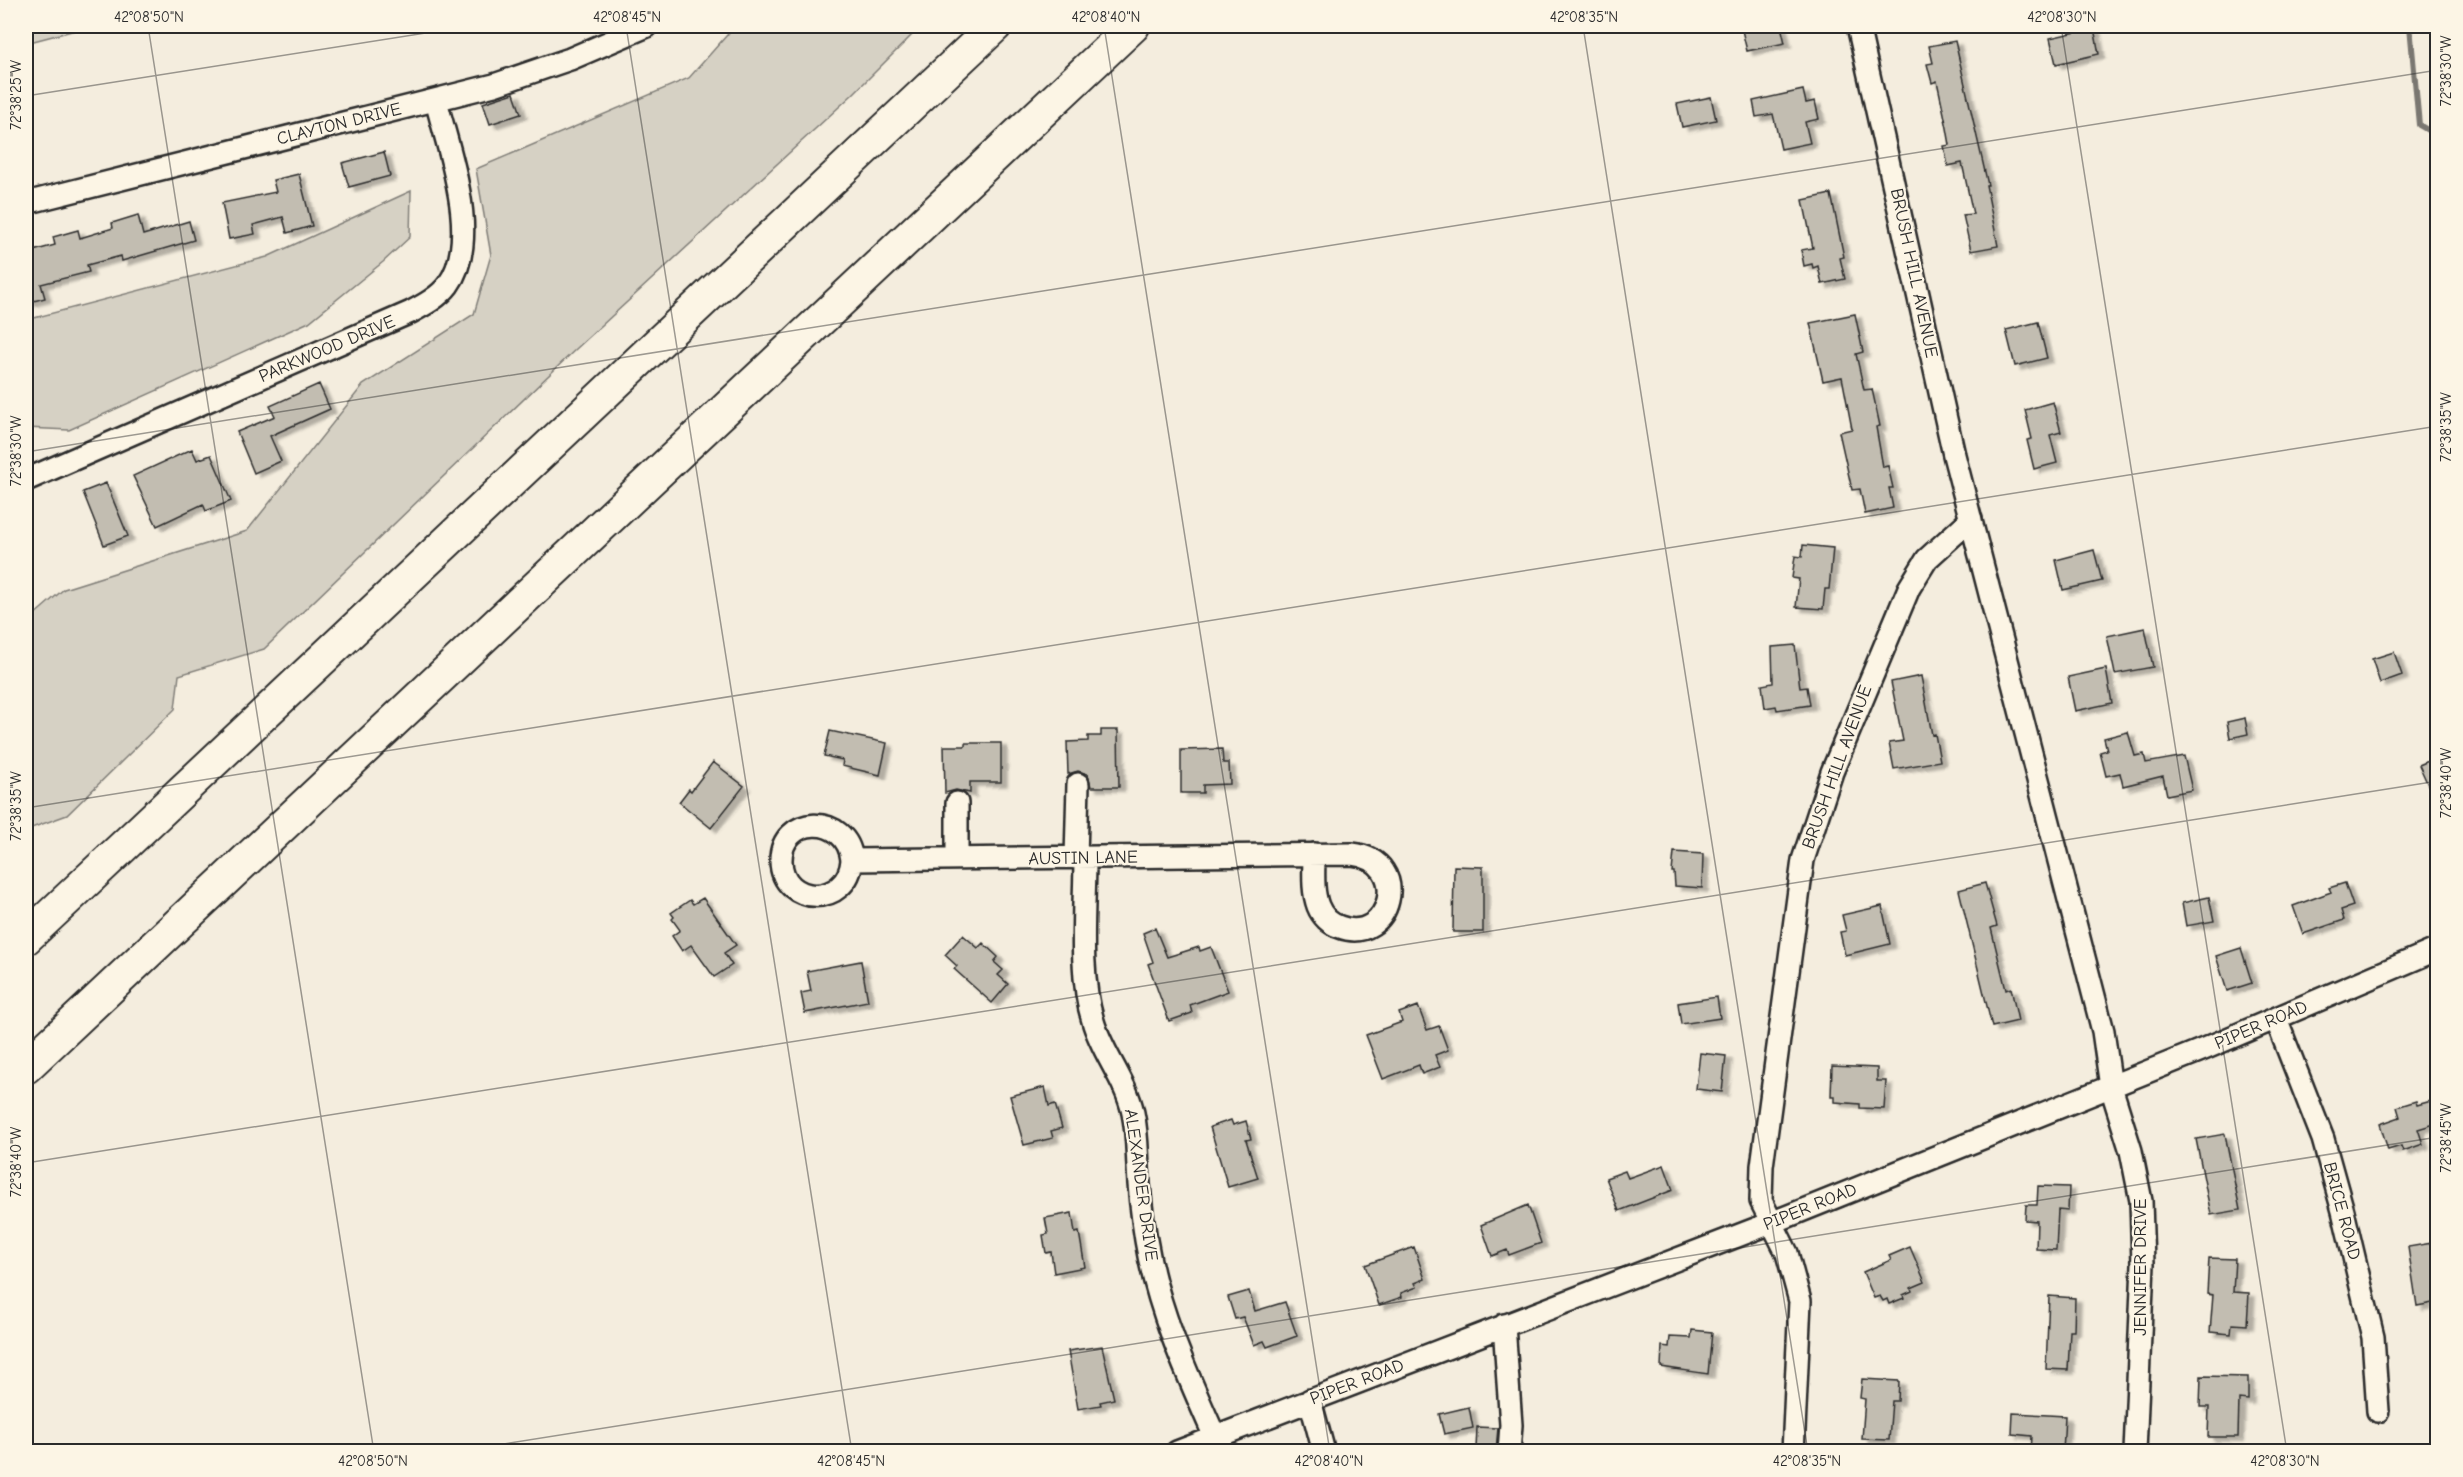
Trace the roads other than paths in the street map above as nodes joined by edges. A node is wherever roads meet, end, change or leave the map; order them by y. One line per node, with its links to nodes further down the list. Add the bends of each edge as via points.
1 (647, 26): 5 (street, CLAYTON DRIVE, via 544,69)
2 (995, 26): 15 (highway)
3 (1132, 26): 18 (highway)
4 (1863, 27): 8 (street, BRUSH HILL AVENUE, via 1946,421)
5 (436, 100): 6 (street, CLAYTON DRIVE); 7 (street, PARKWOOD DRIVE, via 459,194 462,224 461,256 439,295 411,312)
6 (26, 203)
7 (26, 480)
8 (1971, 519): 19 (street, BRUSH HILL AVENUE, via 2103,1030); 20 (street, BRUSH HILL AVENUE, via 1927,559 1909,588 1832,772 1803,860 1762,1166 1761,1201)
9 (1078, 784): 12 (street, ALEXANDER DRIVE)
10 (957, 802): 13 (street)
11 (1314, 855): 12 (street, AUSTIN LANE)
12 (1080, 858): 13 (street, AUSTIN LANE); 24 (street, ALEXANDER DRIVE, via 1088,1003 1096,1031 1133,1111 1142,1214 1157,1288)
13 (957, 859): 14 (street, AUSTIN LANE)
14 (852, 860)
15 (26, 938)
16 (2435, 953): 17 (street, PIPER ROAD)
17 (2276, 1019): 19 (street, PIPER ROAD); 23 (street, BRICE ROAD, via 2323,1139 2343,1212 2373,1337)
18 (26, 1067)
19 (2111, 1087): 20 (street, PIPER ROAD); 29 (street, JENNIFER DRIVE, via 2133,1159 2143,1222)
20 (1771, 1222): 21 (street, PIPER ROAD); 28 (street, BRUSH HILL AVENUE, via 1787,1253 1800,1301)
21 (1504, 1325): 22 (street, PIPER ROAD); 27 (street, via 1511,1425)
22 (1310, 1400): 24 (street, PIPER ROAD); 26 (street)
23 (2378, 1411)
24 (1215, 1437): 25 (street, PIPER ROAD)
25 (1177, 1452)
26 (1324, 1452)
27 (1509, 1452)
28 (1793, 1452)
29 (2135, 1452)

